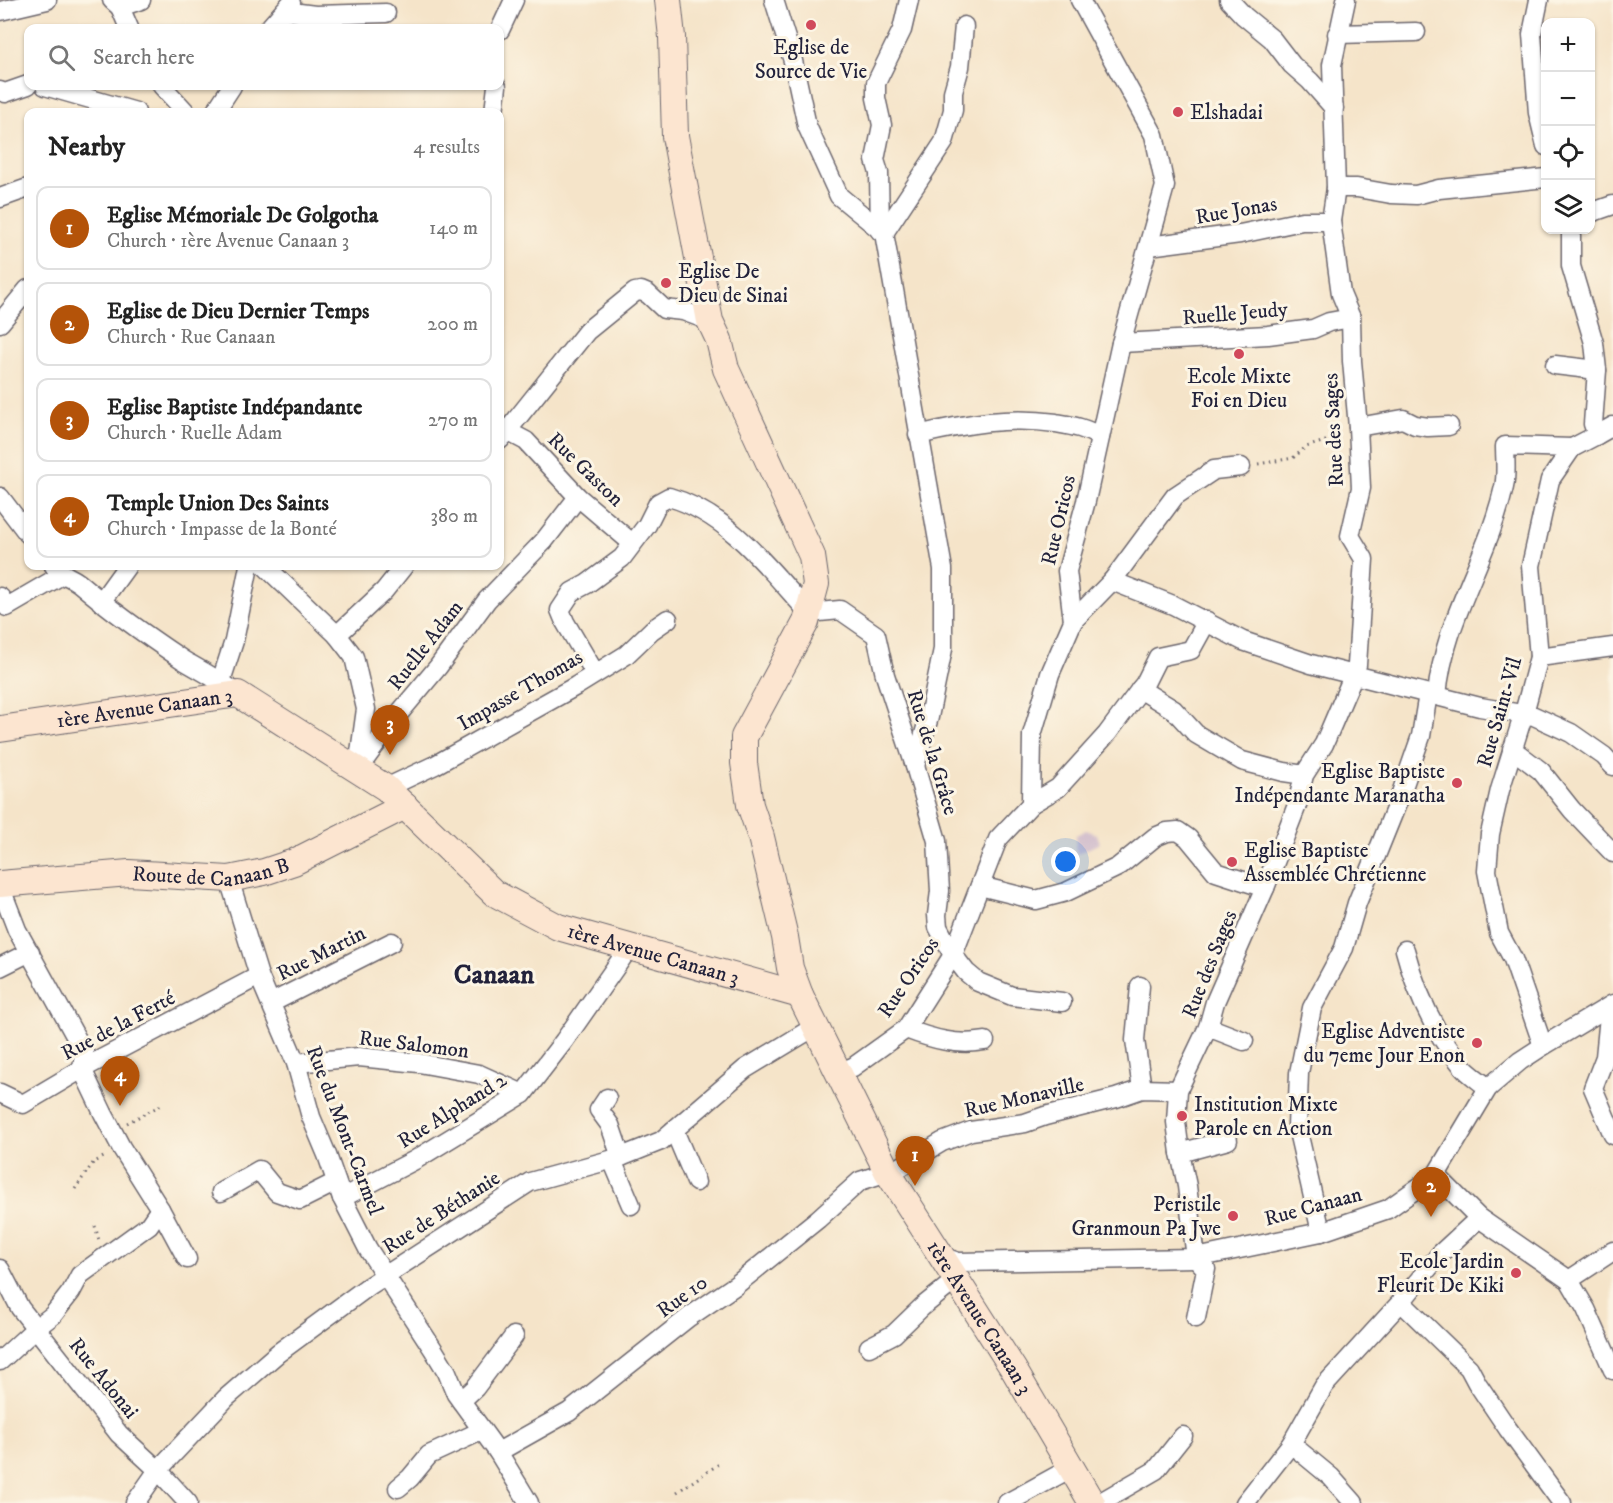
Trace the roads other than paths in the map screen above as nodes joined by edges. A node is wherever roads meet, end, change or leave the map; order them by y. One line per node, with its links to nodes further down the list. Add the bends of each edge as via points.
1 (47, 0): 13 (street)
2 (141, 0): 11 (street)
3 (514, 0): 17 (street)
4 (668, 0): 45 (main road, via 675,136)
5 (774, 0): 40 (street, via 807,126 838,196)
6 (909, 0): 40 (street, via 902,30 876,83 882,125 875,160)
7 (1080, 0): 42 (street, Rue Oricos, via 1154,135 1165,186)
8 (1229, 0): 31 (street, via 1272,39)
9 (1346, 0): 20 (street, Rue des Sages)
10 (1539, 0): 32 (street, via 1532,34)
11 (117, 2): 15 (street)
12 (289, 6): 14 (street, via 315,15); 16 (street)
13 (0, 11)
14 (386, 13)
15 (127, 24)
16 (273, 24)
17 (503, 24)
18 (964, 26): 40 (street, via 953,110 944,142)
19 (1416, 32): 20 (street)
20 (1337, 34): 31 (street, Rue des Sages, via 1332,65)
21 (24, 87): 26 (street)
22 (59, 90): 27 (street)
23 (166, 90): 28 (street)
24 (229, 90): 29 (street)
25 (497, 90): 30 (street)
26 (0, 91)
27 (122, 108)
28 (182, 108)
29 (218, 108)
30 (494, 108)
31 (1334, 108): 34 (street, Rue des Sages)
32 (1541, 127)
33 (1541, 178): 34 (street, via 1416,195)
34 (1336, 188): 39 (street, Rue des Sages)
35 (24, 189): 36 (street)
36 (0, 198)
37 (1613, 205): 38 (street)
38 (1595, 211)
39 (1331, 221): 42 (street, Rue Jonas, via 1302,221); 44 (street, Rue des Sages, via 1341,294)
40 (882, 232): 55 (street)
41 (1571, 234): 49 (street, Rue Saint-Vil, via 1570,266 1594,343)
42 (1149, 246): 47 (street, Rue Oricos)
43 (24, 294): 46 (street)
44 (1351, 318): 47 (street, Ruelle Jeudy, via 1313,329 1269,335); 51 (street, Rue des Sages)
45 (710, 321): 53 (street, via 664,309 648,294 635,292 587,331); 71 (main road, via 726,369 812,556 816,584)
46 (0, 323)
47 (1121, 343): 56 (street, Rue Oricos)
48 (1555, 365): 49 (street)
49 (1597, 370): 52 (street, Rue Saint-Vil, via 1593,423)
50 (1449, 426): 51 (street, via 1428,427 1403,419)
51 (1358, 429): 79 (street, Rue des Sages, via 1361,488 1350,536 1364,559)
52 (1605, 430): 57 (street, Rue Saint-Vil)
53 (504, 434)
54 (504, 435): 60 (street, Rue Gaston, via 526,441)
55 (918, 435): 56 (street, via 1005,420 1037,420 1087,428); 87 (street, via 943,569 944,650)
56 (1100, 437): 73 (street, Rue Oricos, via 1067,571)
57 (1572, 448): 77 (street, Rue Saint-Vil, via 1550,480 1531,566); 82 (street, via 1505,446 1504,485 1447,641)
58 (1241, 467): 68 (street, via 1214,470 1175,496)
59 (0, 497): 61 (street)
60 (578, 497): 62 (street, Rue Gaston); 88 (street, Ruelle Adam, via 544,542 487,600)
61 (24, 529)
62 (632, 543): 71 (street, via 658,503 669,497 685,501 758,554); 78 (street, via 622,558 572,592 560,610)
63 (58, 570): 69 (street, via 7,607); 70 (street)
64 (124, 570): 70 (street)
65 (248, 570): 80 (street)
66 (269, 570): 75 (street)
67 (401, 570): 75 (street)
68 (1112, 581): 73 (street); 74 (street)
69 (0, 597)
70 (101, 602): 80 (street)
71 (809, 613): 87 (street, Rue de la Grâce, via 840,610 876,634); 106 (main road, via 744,737 750,805)
72 (668, 618): 78 (street, Impasse Thomas, via 626,655)
73 (1073, 621): 91 (street, via 1050,674 1032,735)
74 (1207, 621): 79 (street, via 1243,640 1311,664); 81 (street, Rue Oricos, via 1191,650 1158,657)
75 (337, 635): 88 (street, via 354,657 366,709)
76 (1613, 647): 77 (street)
77 (1539, 657): 83 (street, Rue Saint-Vil)
78 (595, 672): 90 (street, Impasse Thomas, via 481,740)
79 (1354, 674): 82 (street); 89 (street, Rue des Sages, via 1324,744)
80 (229, 687): 84 (main road, 1ère Avenue Canaan 3); 88 (main road, 1ère Avenue Canaan 3)
81 (1140, 689): 89 (street, via 1174,710 1196,734 1242,761); 91 (street, Rue Oricos, via 1107,734 1058,788)
82 (1433, 695): 83 (street); 138 (street, via 1344,948 1312,1008 1299,1073 1297,1127)
83 (1524, 714): 85 (street, Rue Saint-Vil); 86 (street, via 1571,733)
84 (0, 729)
85 (1512, 749): 93 (street, via 1540,771); 115 (street, Rue Saint-Vil, via 1490,834 1487,871 1499,933 1513,959)
86 (1610, 756)
87 (915, 766): 102 (street, Rue de la Grâce, via 937,841 938,927)
88 (358, 769): 90 (main road, 1ère Avenue Canaan 3)
89 (1304, 774): 97 (street, Rue des Sages, via 1297,805)
90 (386, 788): 92 (main road, 1ère Avenue Canaan 3)
91 (1031, 804): 96 (street, Rue Oricos, via 998,839)
92 (405, 806): 94 (main road, Route de Canaan B, via 294,862); 99 (main road, 1ère Avenue Canaan 3, via 494,893 558,927)
93 (1613, 853)
94 (229, 879): 95 (main road, Route de Canaan B, via 129,873); 104 (street, Rue du Mont-Carmel)
95 (0, 885): 101 (street)
96 (980, 886): 97 (street, via 1036,900 1066,892 1118,867 1155,837 1178,831 1216,872); 102 (street, Rue Oricos)
97 (1265, 888): 111 (street, Rue des Sages, via 1215,1002)
98 (392, 942): 108 (street, Rue Martin)
99 (629, 948): 106 (main road, 1ère Avenue Canaan 3); 123 (street, Rue Alphand 2)
100 (1405, 950): 119 (street, via 1433,1024 1464,1067)
101 (30, 952): 103 (street); 117 (street, via 84,1052)
102 (953, 955): 107 (street, Rue de la Grâce, via 978,982 1012,996); 112 (street, Rue Oricos)
103 (0, 967)
104 (259, 976): 108 (street, Rue du Mont-Carmel); 117 (street, Rue de la Ferté)
105 (1140, 986): 120 (street, via 1135,1040)
106 (800, 995): 110 (main road, 1ère Avenue Canaan 3)
107 (1062, 1002)
108 (271, 1004): 116 (street, Rue du Mont-Carmel)
109 (1611, 1005): 115 (street, Rue Canaan); 126 (street, via 1605,1057 1593,1088)
110 (816, 1026): 118 (main road, 1ère Avenue Canaan 3); 125 (street, Rue de Béthanie, via 745,1069)
111 (1208, 1027): 114 (street); 121 (street, Rue des Sages)
112 (906, 1029): 113 (street, via 950,1042); 118 (street, Rue Oricos, via 853,1067)
113 (985, 1041)
114 (1244, 1041)
115 (1543, 1046): 119 (street, Rue Canaan)
116 (296, 1063): 123 (street, Rue Salomon, via 359,1057 419,1063 479,1074); 133 (street, Rue du Mont-Carmel, via 311,1117)
117 (82, 1069): 122 (street, Rue de la Ferté, via 23,1104); 136 (street, via 122,1147)
118 (838, 1072): 130 (main road, 1ère Avenue Canaan 3)
119 (1488, 1088): 131 (street, Rue Canaan)
120 (1142, 1089): 121 (street, Rue Monaville); 130 (street, Rue Monaville, via 1025,1123 971,1131)
121 (1178, 1090): 128 (street, Rue des Sages, via 1176,1122)
122 (0, 1093)
123 (523, 1094): 133 (street, Rue Alphand 2, via 415,1160)
124 (607, 1098): 129 (street, via 600,1110 610,1125)
125 (674, 1130): 129 (street, Rue de Béthanie, via 662,1141); 132 (street)
126 (1613, 1135)
127 (1228, 1140): 128 (street)
128 (1180, 1153): 141 (street, Rue des Sages)
129 (616, 1158): 135 (street); 144 (street, Rue de Béthanie, via 530,1182)
130 (887, 1171): 140 (main road, 1ère Avenue Canaan 3); 158 (street, Rue 10, via 860,1181 745,1278 569,1412)
131 (1436, 1175): 137 (street); 138 (street, Rue Canaan, via 1388,1209)
132 (696, 1182)
133 (339, 1190): 134 (street, Rue Alphand 2, via 300,1200 277,1192 260,1170); 144 (street, Rue du Mont-Carmel)
134 (221, 1192)
135 (631, 1205)
136 (160, 1209): 142 (street); 149 (street, via 149,1225 80,1275 52,1315)
137 (1479, 1218): 146 (street); 147 (street, via 1440,1254)
138 (1321, 1232): 141 (street, Rue Canaan)
139 (1613, 1251): 146 (street)
140 (941, 1256): 141 (street, Rue Canaan, via 958,1262); 145 (main road, 1ère Avenue Canaan 3)
141 (1196, 1258): 148 (street, Rue des Sages, via 1206,1269)
142 (187, 1259)
143 (0, 1269): 149 (street, Rue Adonai, via 20,1308)
144 (384, 1275): 154 (street, Rue du Mont-Carmel, via 434,1349); 160 (street, Rue de Béthanie, via 278,1353 226,1398)
145 (957, 1279): 151 (street, via 894,1334); 159 (main road, 1ère Avenue Canaan 3)
146 (1569, 1280): 153 (street)
147 (1401, 1302): 157 (street, via 1324,1386); 170 (street, via 1469,1368 1508,1430)
148 (1196, 1318)
149 (36, 1328): 152 (street); 160 (street, Rue Adonai, via 119,1434)
150 (514, 1336): 154 (street)
151 (869, 1347)
152 (0, 1361)
153 (1613, 1370)
154 (461, 1401): 155 (street, Rue du Mont-Carmel)
155 (481, 1431): 158 (street, Rue du Mont-Carmel); 161 (street, via 429,1455)
156 (1183, 1436): 167 (street, via 1156,1470)
157 (1291, 1443): 168 (street); 169 (street)
158 (498, 1452): 164 (street, Rue du Mont-Carmel)
159 (1071, 1468): 165 (street); 166 (main road, 1ère Avenue Canaan 3)
160 (158, 1470): 162 (street, Rue de Béthanie); 163 (street, Rue Adonai)
161 (398, 1488)
162 (135, 1503)
163 (188, 1503)
164 (529, 1503)
165 (1007, 1503)
166 (1092, 1503)
167 (1099, 1503)
168 (1245, 1503)
169 (1354, 1503)
170 (1562, 1503)

